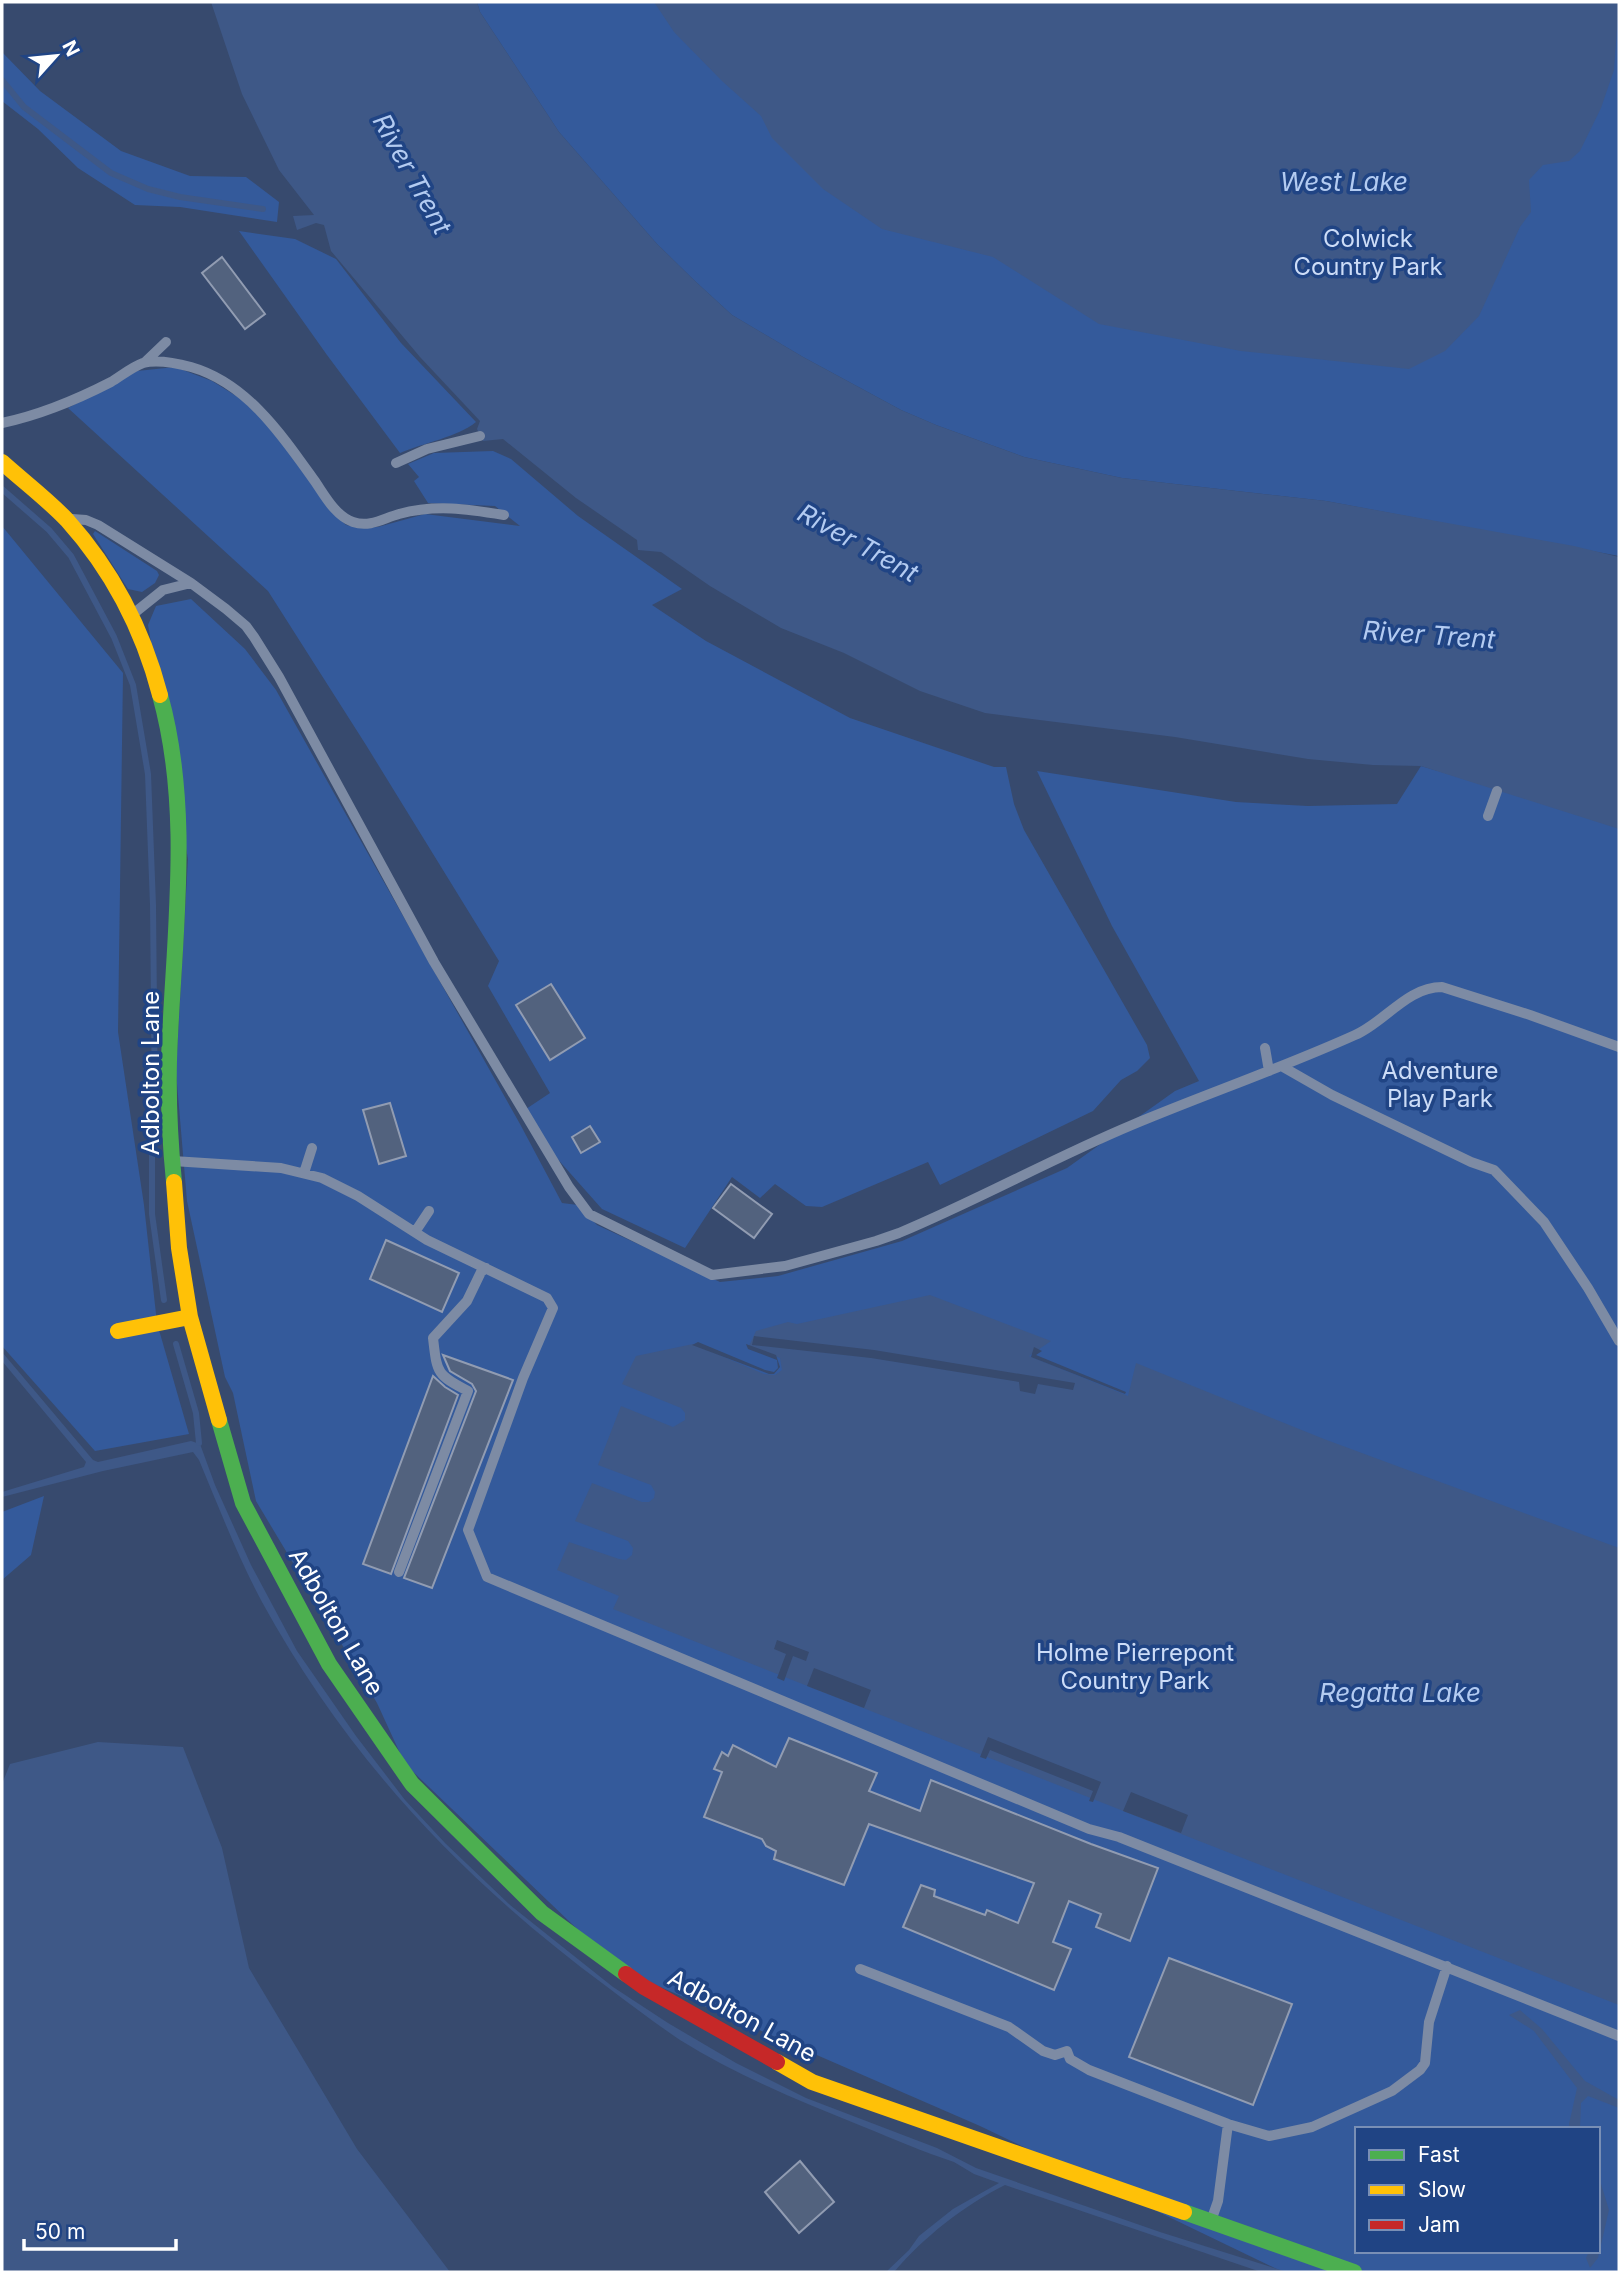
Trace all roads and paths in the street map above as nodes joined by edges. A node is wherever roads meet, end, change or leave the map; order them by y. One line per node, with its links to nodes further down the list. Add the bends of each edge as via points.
1 (166, 342): 2 (lane)
2 (144, 363): 3 (lane, via 64,405); 7 (lane, via 172,362 200,370 235,390 274,425 336,511 353,522 374,524 428,507)
3 (2, 423)
4 (480, 436): 6 (lane, via 427,449)
5 (2, 462): 8 (street, Adbolton Lane)
6 (396, 463)
7 (504, 515)
8 (66, 519): 9 (lane, via 98,525); 10 (street, Adbolton Lane, via 106,569)
9 (191, 583): 10 (lane, via 163,590); 16 (lane, via 246,626 262,649 480,1042 589,1214 712,1275 785,1266 876,1241 1131,1126)
10 (132, 615): 18 (street, Adbolton Lane, via 168,723 177,797 169,1062)
11 (1497, 791): 12 (lane)
12 (1488, 816)
13 (1619, 1047): 15 (lane, via 1435,987 1415,994 1365,1031)
14 (1265, 1048): 16 (lane)
15 (1283, 1067): 16 (lane); 25 (lane, via 1332,1095 1494,1170 1544,1222)
16 (1269, 1071)
17 (312, 1147): 19 (lane)
18 (173, 1161): 19 (lane); 23 (street, Adbolton Lane, via 179,1248)
19 (304, 1173): 21 (lane, via 358,1196)
20 (429, 1211): 21 (lane)
21 (415, 1232): 22 (lane)
22 (485, 1268): 26 (lane, via 467,1301 433,1338 436,1368 447,1381 468,1391); 27 (lane, via 547,1298 554,1308 523,1378 468,1530 487,1577 1089,1829)
23 (191, 1317): 24 (street); 31 (street, Adbolton Lane, via 243,1503 329,1664 412,1784 542,1913 644,1987 812,2082)
24 (118, 1331)
25 (1619, 1341)
26 (399, 1572)
27 (1447, 1966): 29 (lane); 30 (lane, via 1429,2022 1425,2063 1392,2091 1312,2127 1269,2136)
28 (859, 1969): 30 (lane, via 1009,2027 1043,2051 1055,2055 1067,2051 1070,2059 1089,2070)
29 (1619, 2036)
30 (1228, 2124): 31 (lane)
31 (1211, 2221): 32 (street, Adbolton Lane)
32 (1354, 2272)

